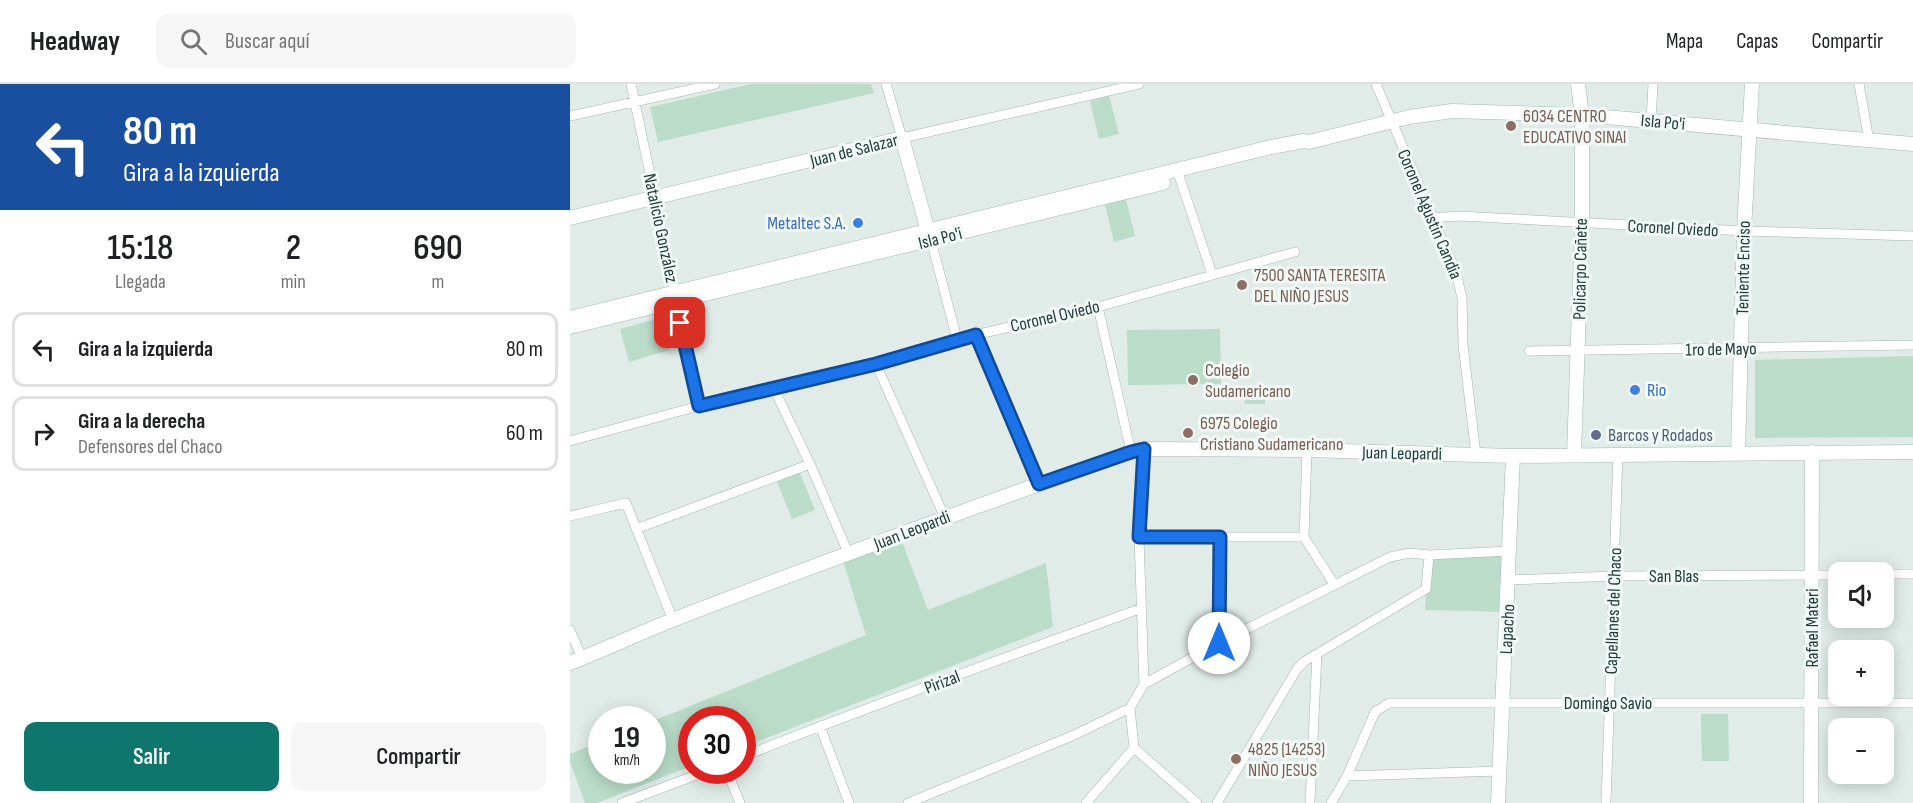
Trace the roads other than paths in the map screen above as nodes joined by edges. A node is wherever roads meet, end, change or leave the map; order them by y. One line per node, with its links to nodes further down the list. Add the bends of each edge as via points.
1 (631, 84): 10 (street, Natalicio González)
2 (715, 84): 10 (street)
3 (1139, 84): 16 (street, Juan de Salazar)
4 (1376, 84): 14 (street, Coronel Agustin Candia)
5 (1578, 84): 11 (street, Policarpo Cañete)
6 (1653, 84): 13 (street)
7 (1752, 84): 15 (street, Teniente Enciso)
8 (1859, 84): 17 (street)
9 (887, 88): 16 (street)
10 (634, 101): 12 (street); 20 (street, Natalicio González)
11 (1582, 115): 13 (street, Isla Po'i); 14 (street, Isla Po'i, via 1452,111); 23 (street, Policarpo Cañete)
12 (570, 116)
13 (1651, 121): 15 (street, Isla Po'i)
14 (1391, 123): 19 (street, Isla Po'i, via 1309,142 1274,155); 21 (street, Coronel Agustin Candia)
15 (1748, 129): 17 (street, Isla Po'i); 24 (street, Teniente Enciso)
16 (902, 138): 20 (street, Juan de Salazar); 25 (street)
17 (1869, 141): 18 (street, Isla Po'i)
18 (1913, 144)
19 (1178, 174): 25 (street, Isla Po'i); 28 (street)
20 (656, 198): 22 (street, Juan de Salazar); 29 (street, Natalicio González)
21 (1433, 218): 23 (street, Coronel Oviedo); 48 (street, Coronel Agustin Candia, via 1456,272 1462,298 1463,345)
22 (570, 219)
23 (1582, 223): 24 (street, Coronel Oviedo); 38 (street, Policarpo Cañete)
24 (1744, 231): 26 (street, Coronel Oviedo); 36 (street, Teniente Enciso)
25 (930, 235): 29 (street, Isla Po'i); 34 (street)
26 (1913, 236)
27 (1295, 252): 28 (street, Coronel Oviedo)
28 (1212, 274): 30 (street, Coronel Oviedo)
29 (675, 297): 31 (street, Isla Po'i); 32 (street, Isla Po'i); 41 (street, Natalicio González)
30 (1098, 307): 33 (street, Coronel Oviedo); 43 (street)
31 (570, 318)
32 (570, 327)
33 (976, 335): 34 (street, Coronel Oviedo); 53 (street)
34 (957, 339): 39 (street, Coronel Oviedo)
35 (1913, 345): 36 (street, 1ro de Mayo)
36 (1741, 349): 38 (street, 1ro de Mayo); 47 (street, Teniente Enciso)
37 (1529, 351): 38 (street, 1ro de Mayo)
38 (1578, 351): 49 (street, Policarpo Cañete)
39 (876, 364): 40 (street, Coronel Oviedo); 55 (street)
40 (774, 389): 41 (street, Coronel Oviedo); 52 (street)
41 (699, 406): 42 (street, Coronel Oviedo)
42 (570, 441)
43 (1138, 450): 44 (street, Juan Leopardi); 53 (street, Juan Leopardi); 57 (street)
44 (1307, 450): 48 (street, Juan Leopardi); 59 (street)
45 (1812, 452): 46 (street, Juan Leopardi); 47 (street, Juan Leopardi); 65 (street, Rafael Materi)
46 (1913, 452)
47 (1738, 453): 50 (street, Juan Leopardi)
48 (1476, 454): 51 (street, Juan Leopardi)
49 (1574, 454): 50 (street, Juan Leopardi); 51 (street, Juan Leopardi)
50 (1618, 454): 67 (street, Capellanes del Chaco)
51 (1513, 456): 60 (street, Lapacho)
52 (810, 464): 56 (street); 61 (street)
53 (1039, 484): 55 (street, Juan Leopardi)
54 (570, 516): 56 (street, via 627,504)
55 (945, 518): 61 (street, Juan Leopardi)
56 (636, 529): 71 (street)
57 (1139, 537): 58 (street); 70 (street)
58 (1220, 537): 59 (street); 73 (street)
59 (1304, 537): 69 (street)
60 (1510, 551): 62 (street); 68 (street, Lapacho)
61 (849, 555): 71 (street, Juan Leopardi)
62 (1429, 555): 69 (street, via 1390,557); 74 (street, via 1426,589)
63 (1894, 574): 64 (street)
64 (1913, 574)
65 (1812, 575): 66 (street, San Blas); 67 (street, San Blas); 80 (street, Rafael Materi)
66 (1828, 575)
67 (1614, 576): 68 (street, San Blas); 78 (street, Capellanes del Chaco)
68 (1509, 580): 77 (street, Lapacho)
69 (1334, 584): 73 (street)
70 (1142, 608): 76 (street); 82 (street, Pirizal)
71 (673, 620): 75 (street, Juan Leopardi)
72 (570, 630): 75 (street)
73 (1219, 643): 76 (street)
74 (1317, 654): 95 (street, via 1297,669); 96 (street)
75 (576, 661)
76 (1144, 684): 81 (street)
77 (1503, 703): 78 (street, Domingo Savio); 85 (street, Lapacho); 86 (street, Domingo Savio, via 1389,703 1375,712)
78 (1610, 703): 80 (street, Domingo Savio); 99 (street, Capellanes del Chaco)
79 (1913, 703): 80 (street, Domingo Savio)
80 (1812, 704): 100 (street, Rafael Materi)
81 (1130, 708): 83 (street); 92 (street)
82 (820, 726): 84 (street, Pirizal); 91 (street)
83 (1134, 748): 93 (street); 94 (street)
84 (756, 751)
85 (1500, 771): 86 (street); 98 (street, Lapacho)
86 (1347, 776): 97 (street, Domingo Savio)
87 (678, 782): 89 (street)
88 (732, 784): 90 (street)
89 (628, 802)
90 (740, 803)
91 (849, 803)
92 (908, 803)
93 (1086, 803)
94 (1197, 803)
95 (1217, 803)
96 (1310, 803)
97 (1331, 803)
98 (1498, 803)
99 (1606, 803)
100 (1811, 803)

